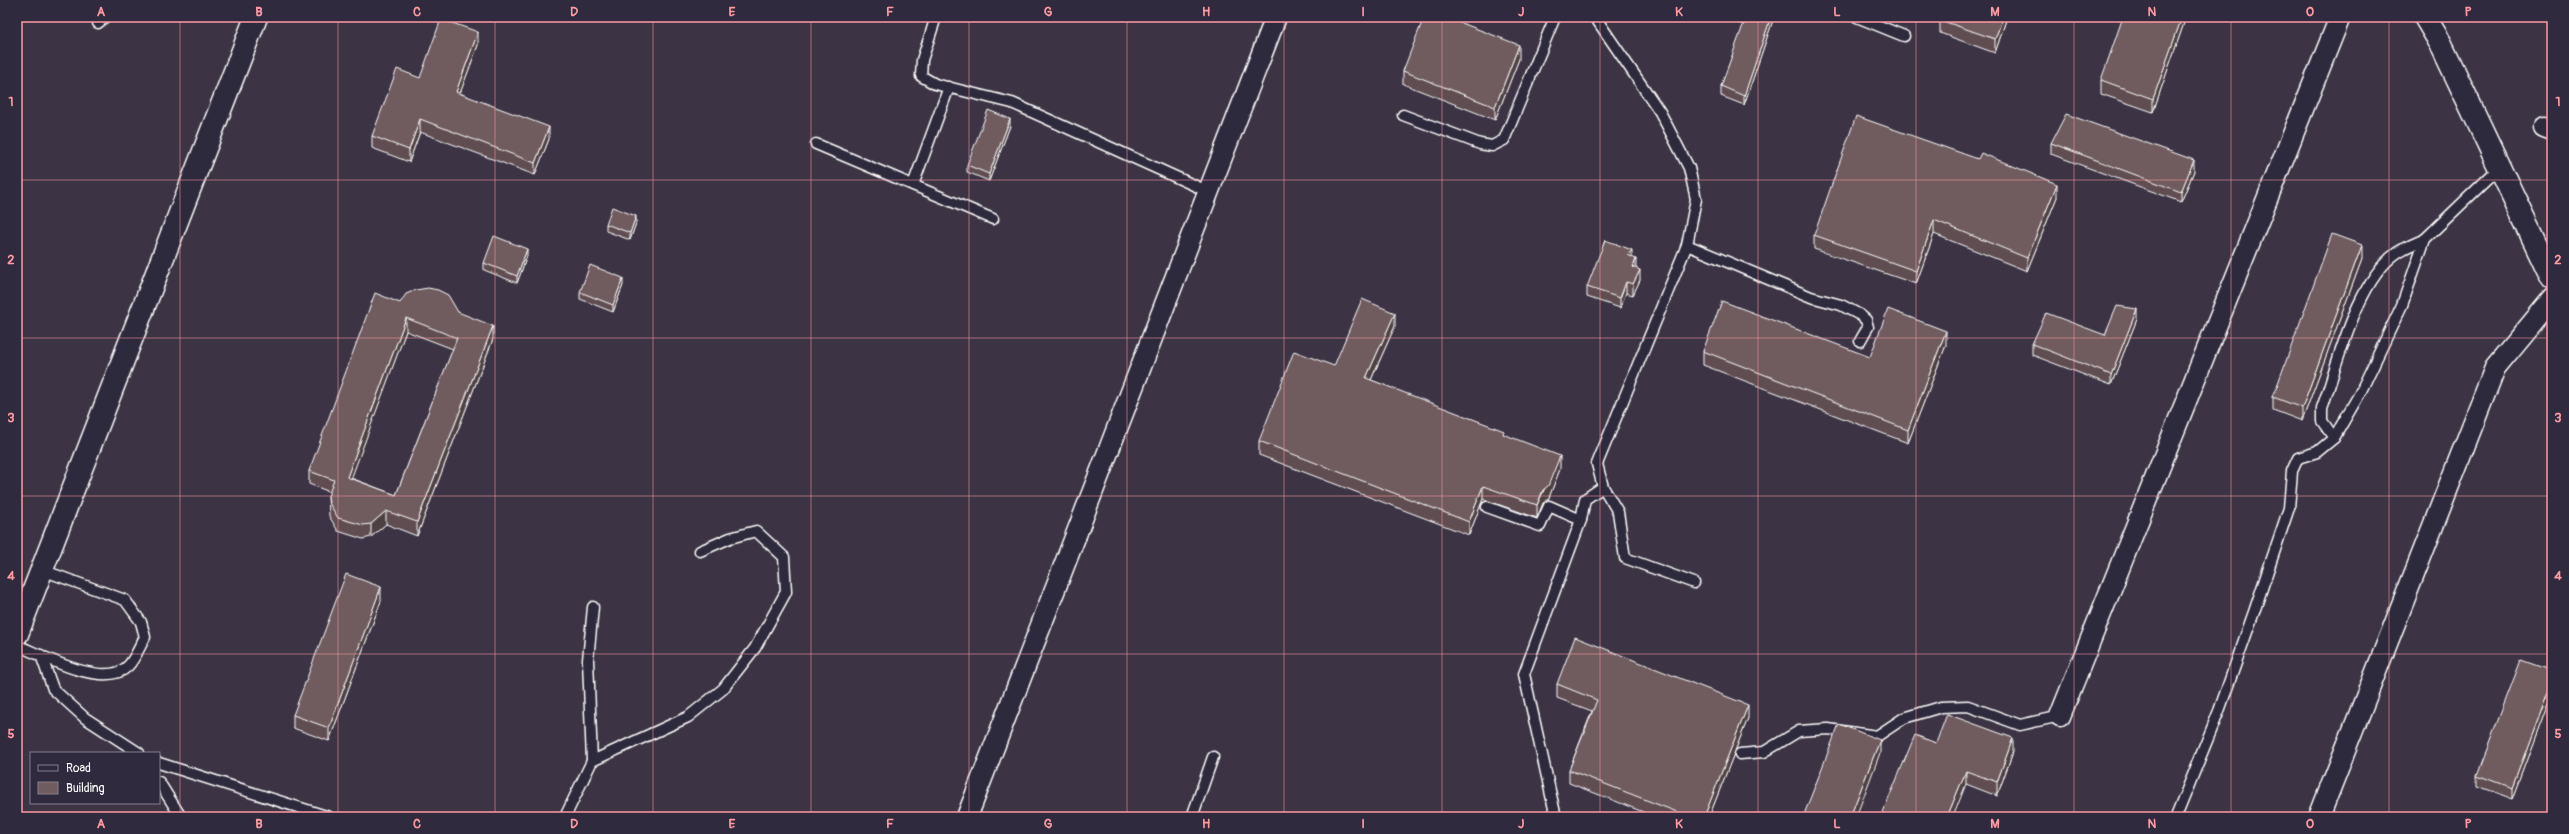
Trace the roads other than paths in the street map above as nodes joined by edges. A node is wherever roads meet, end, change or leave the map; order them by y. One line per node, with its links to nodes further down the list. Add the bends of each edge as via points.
1 (256, 17): 27 (street)
2 (936, 17): 10 (lane, via 922,60 921,76 935,84)
3 (1276, 17): 15 (street)
4 (1555, 17): 11 (lane, via 1504,140 1492,146 1480,144)
5 (1595, 17): 18 (lane, via 1660,112 1689,168 1696,200)
6 (1857, 17): 9 (lane)
7 (2340, 17): 33 (street)
8 (2426, 17): 13 (street)
9 (1904, 36)
10 (949, 87): 14 (lane); 15 (lane, via 1012,103)
11 (1403, 115)
12 (816, 144): 14 (lane)
13 (2499, 168): 17 (lane); 19 (street)
14 (913, 185): 16 (lane)
15 (1209, 192): 44 (street)
16 (993, 219)
17 (2425, 239): 22 (lane, via 2402,305 2360,393); 22 (lane, via 2397,253 2371,279 2356,307 2322,408 2322,422)
18 (1687, 245): 21 (lane, via 1811,297 1841,305 1860,315 1866,320 1868,327); 23 (lane, via 1597,464)
19 (2552, 278)
20 (2552, 299): 47 (street, via 2495,368)
21 (1860, 341)
22 (2334, 438): 46 (lane, via 2317,452 2298,458 2292,471 2289,508 2257,605 2219,711)
23 (1603, 487): 25 (lane, via 1584,499); 28 (lane, via 1618,512 1626,558)
24 (1486, 507): 25 (lane, via 1540,526 1549,506)
25 (1581, 520): 40 (lane, via 1524,674)
26 (700, 550): 37 (lane, via 756,531 784,557 786,592 755,648 723,689 688,717)
27 (42, 570): 30 (street); 32 (lane, via 125,600 141,622 145,637 127,667 112,674 77,671)
28 (1694, 583)
29 (593, 607): 37 (lane, via 588,660)
30 (18, 627)
31 (17, 645): 32 (lane)
32 (41, 655): 34 (lane, via 53,689 85,718)
33 (2060, 716): 35 (lane, via 2020,725 1968,706 1942,707 1904,718 1877,736 1828,729 1799,731 1764,752)
34 (137, 752)
35 (1740, 754)
36 (1213, 757): 45 (lane)
37 (592, 761): 43 (lane)
38 (160, 763): 42 (lane)
39 (160, 784): 41 (lane)
40 (1555, 813)
41 (181, 817)
42 (329, 817)
43 (565, 817)
44 (967, 817)
45 (1192, 817)
46 (2176, 817)
47 (2319, 817)

